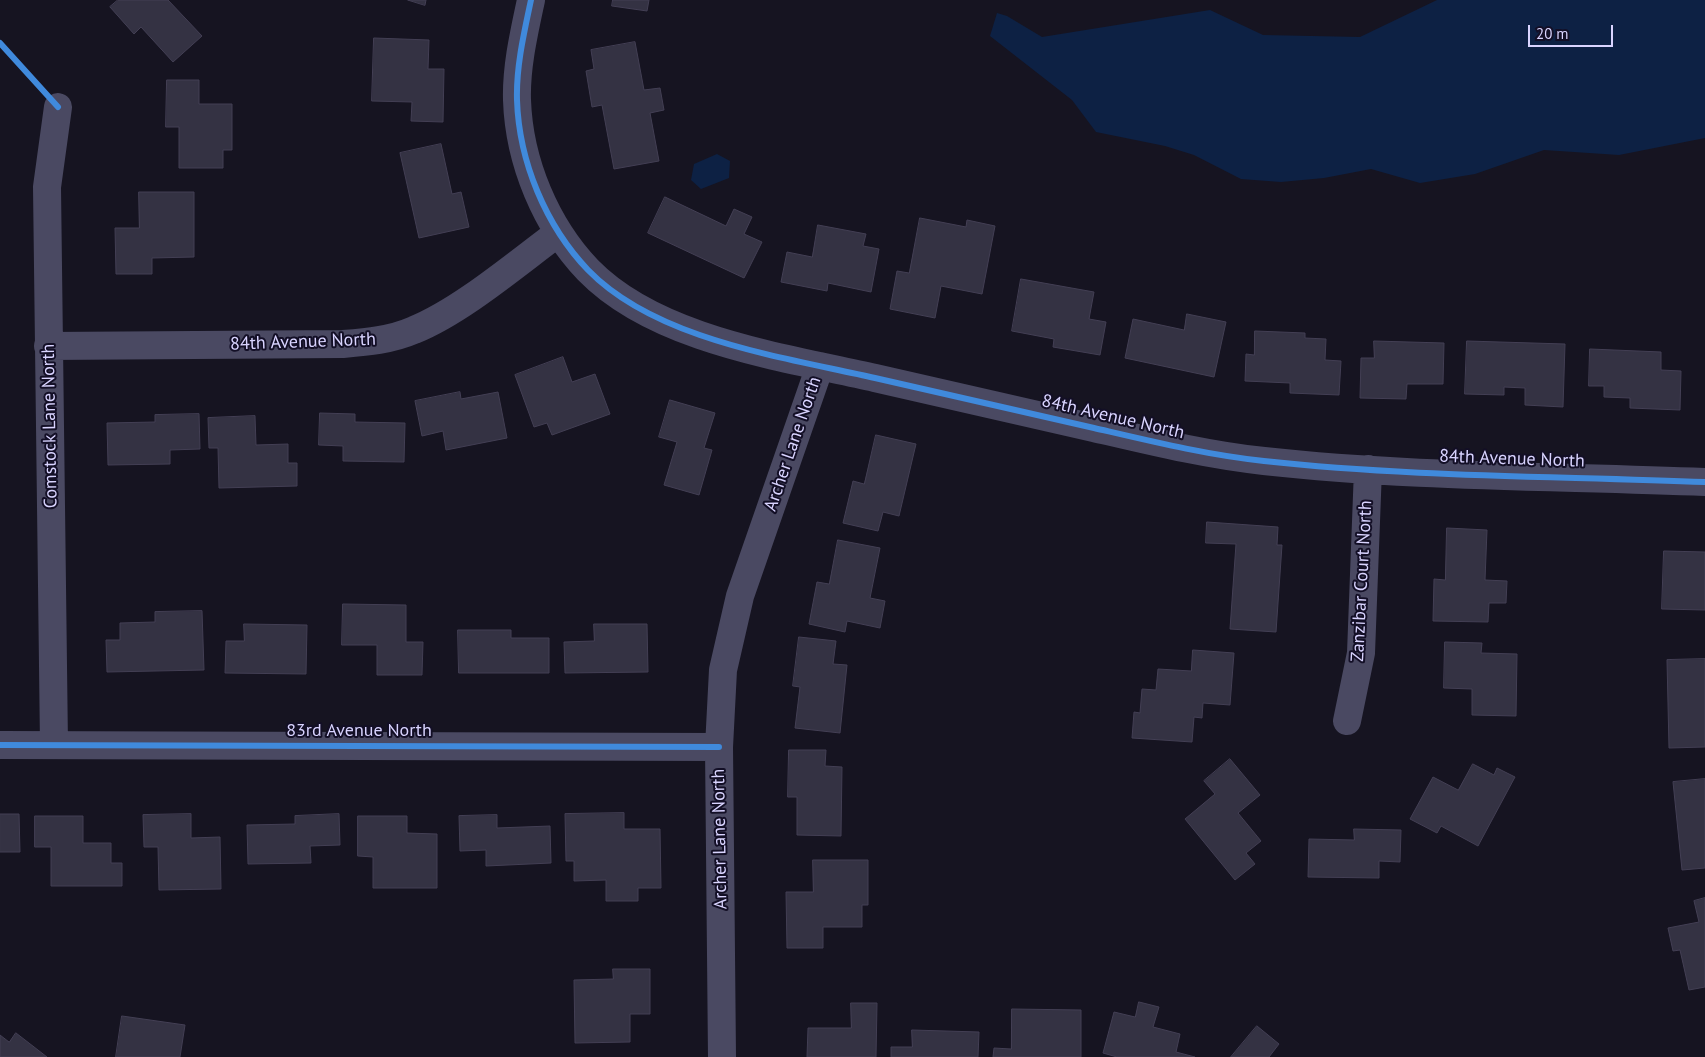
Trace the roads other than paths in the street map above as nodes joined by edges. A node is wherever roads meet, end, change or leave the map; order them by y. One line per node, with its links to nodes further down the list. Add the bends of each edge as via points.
1 (531, 0): 3 (street, via 520,50 517,100 523,148 538,193)
2 (58, 107): 4 (street, Comstock Lane North, via 47,187)
3 (558, 234): 4 (street, 84th Avenue North, via 448,312 414,330 381,341); 5 (street, 84th Avenue North, via 590,272 630,303 673,326 728,344)
4 (48, 346): 10 (street, Comstock Lane North)
5 (820, 366): 6 (street, 84th Avenue North, via 1196,451 1262,461); 11 (street, Archer Lane North, via 740,596 723,670)
6 (1368, 469): 7 (street, 84th Avenue North); 8 (street, Zanzibar Court North, via 1361,653)
7 (1705, 482)
8 (1347, 721)
9 (0, 744): 10 (street, 83rd Avenue North)
10 (54, 745): 11 (street, 83rd Avenue North)
11 (719, 747): 12 (street, Archer Lane North)
12 (722, 1057)

